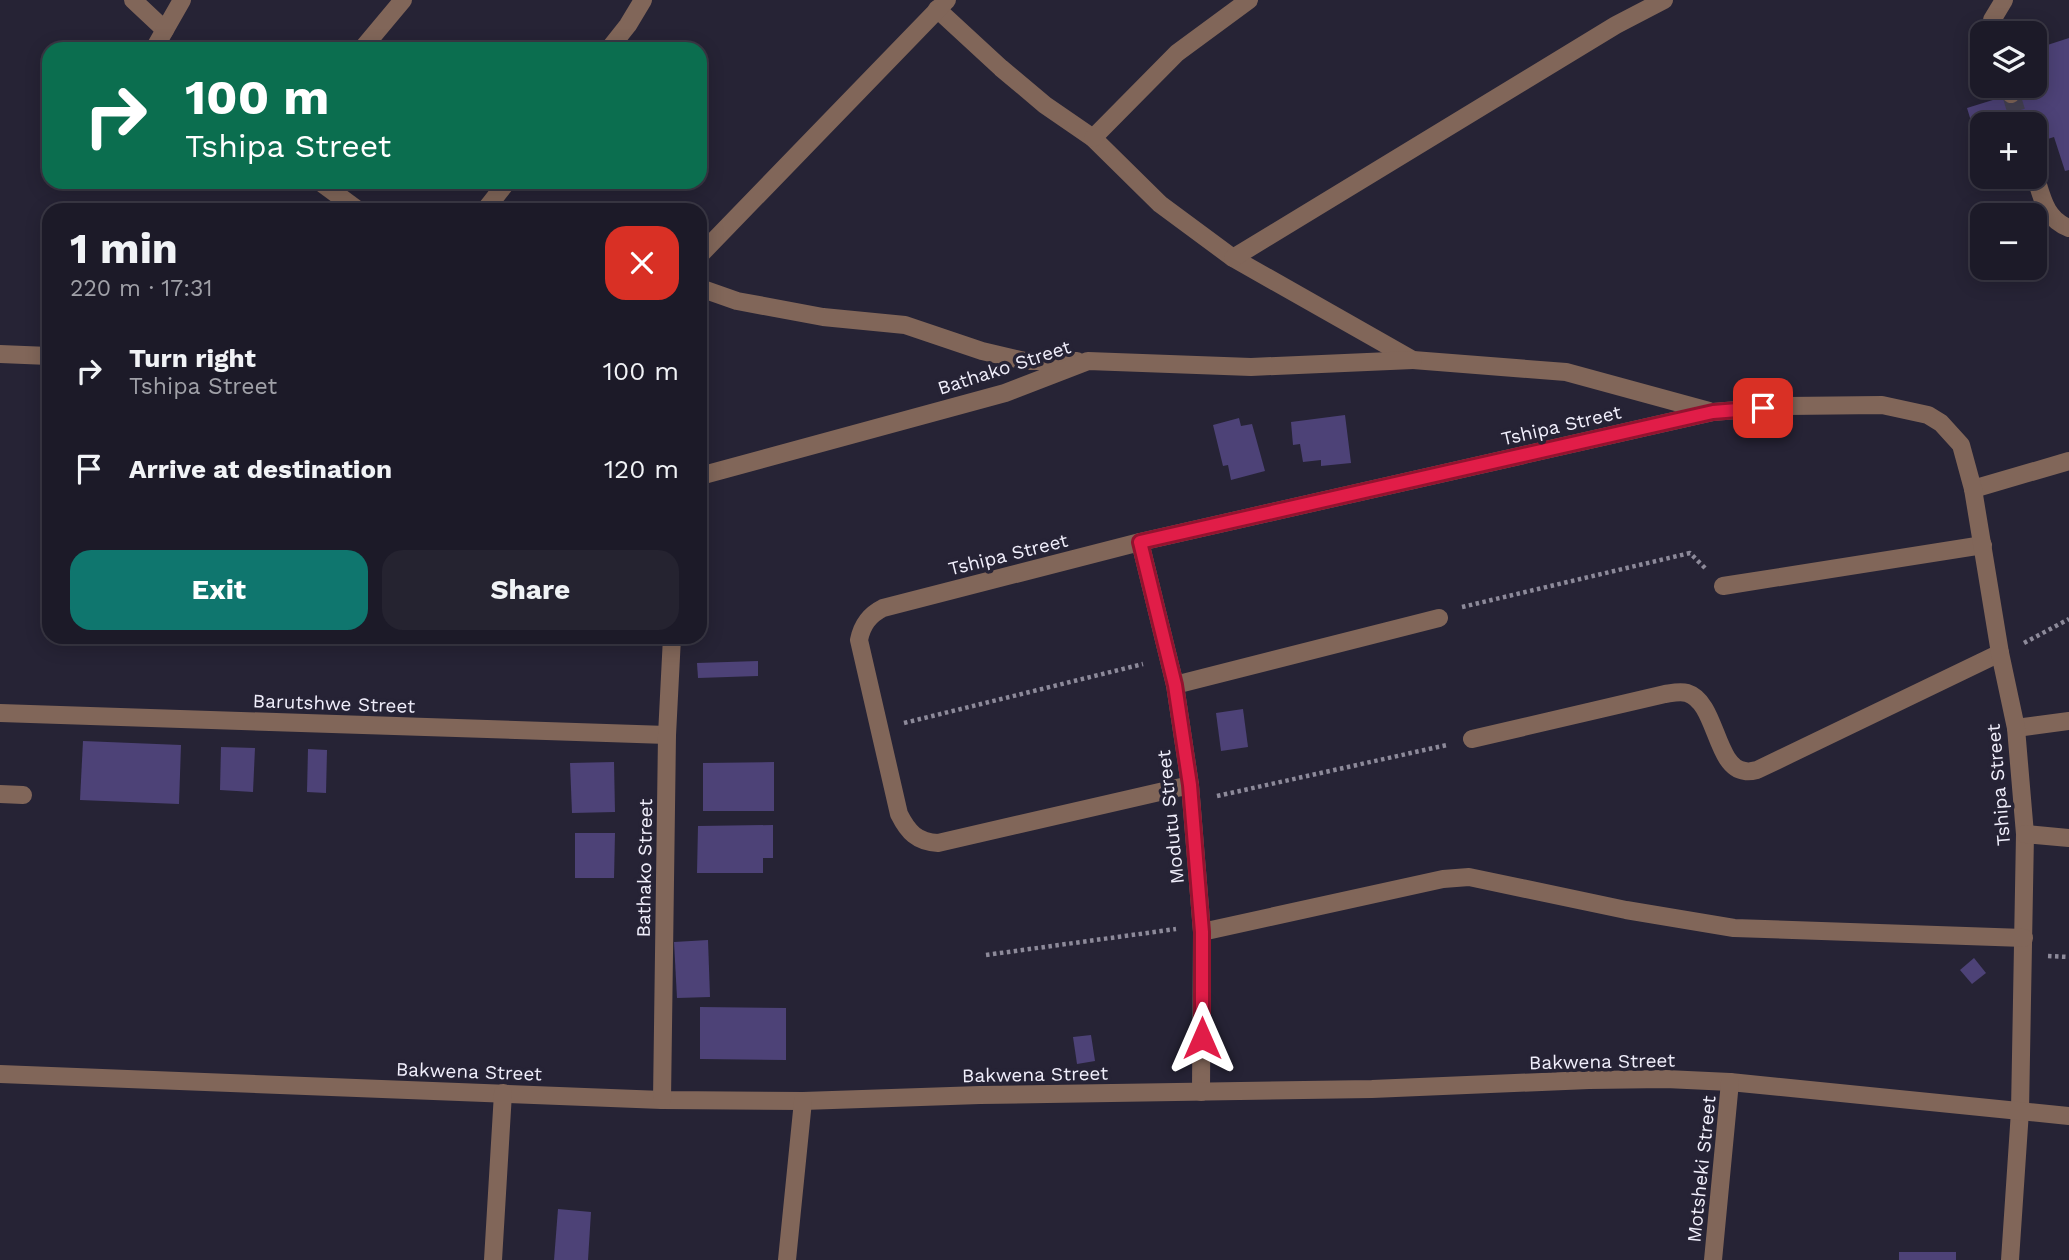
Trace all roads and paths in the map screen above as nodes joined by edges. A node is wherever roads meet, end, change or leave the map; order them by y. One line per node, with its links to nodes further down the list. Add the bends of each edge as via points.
1 (133, 0): 10 (street)
2 (182, 0): 10 (street)
3 (402, 0): 12 (street)
4 (643, 0): 13 (street)
5 (1249, 0): 14 (street, via 1177,53)
6 (1664, 0): 22 (street)
7 (2004, 0): 9 (street)
8 (942, 4): 14 (street, via 1019,83); 21 (street)
9 (1992, 21)
10 (165, 30): 11 (street)
11 (159, 42)
12 (368, 42)
13 (615, 42)
14 (1093, 138): 22 (street, via 1160,204)
15 (330, 189): 18 (street)
16 (502, 189): 19 (street)
17 (2039, 189): 20 (street, via 2045,210)
18 (348, 203)
19 (490, 203)
20 (2069, 228)
21 (707, 248)
22 (1233, 258): 26 (street)
23 (707, 290): 27 (street, via 737,301 823,317 905,325 1025,361)
24 (0, 354): 25 (street)
25 (42, 356)
26 (1413, 360): 27 (street, Bathako Street, via 1251,367); 28 (street, Bathako Street, via 1566,372)
27 (1088, 361): 30 (street, Bathako Street, via 1005,393)
28 (1713, 412): 31 (street, Tshipa Street, via 1882,405 1928,415 1961,445); 32 (street, Tshipa Street)
29 (2069, 461): 31 (street)
30 (707, 474)
31 (1973, 489): 33 (street, Tshipa Street)
32 (1140, 542): 39 (street, Modutu Street); 44 (street, Tshipa Street, via 872,614 859,640)
33 (1983, 545): 34 (street); 38 (street, Tshipa Street)
34 (1723, 586): 35 (path, via 1689,553 1458,608)
35 (1439, 618): 40 (street)
36 (2069, 619): 38 (path)
37 (672, 644): 45 (street, Bathako Street)
38 (2000, 655): 43 (street, Tshipa Street); 46 (street, via 1756,770 1744,771 1730,762 1703,705 1683,692)
39 (1168, 658): 40 (street, Modutu Street); 44 (path)
40 (1175, 685): 47 (street, Modutu Street)
41 (0, 713): 45 (street, Barutshwe Street)
42 (2069, 720): 43 (street)
43 (2016, 728): 50 (street, Tshipa Street)
44 (879, 729): 47 (street, Tshipa Street, via 899,814 912,834 927,843)
45 (667, 735): 59 (street, Bathako Street)
46 (1472, 739): 47 (path)
47 (1191, 793): 52 (street, Modutu Street)
48 (0, 794): 49 (street)
49 (23, 795)
50 (2025, 834): 51 (street); 53 (street, Tshipa Street)
51 (2069, 838)
52 (1201, 929): 53 (street, via 1469,877 1734,928); 54 (path); 57 (street, Modutu Street)
53 (2024, 938): 61 (street, Tshipa Street)
54 (986, 955)
55 (0, 1074): 58 (street, Bakwena Street)
56 (1730, 1082): 57 (street, Bakwena Street, via 1589,1080); 61 (street, Bakwena Street); 65 (street, Motsheki Street)
57 (1201, 1092): 60 (street, Bakwena Street)
58 (503, 1093): 59 (street, Bakwena Street); 63 (street)
59 (662, 1100): 60 (street, Bakwena Street)
60 (803, 1101): 64 (street)
61 (2020, 1111): 62 (street, Bakwena Street); 66 (street, Tshipa Street)
62 (2069, 1116)
63 (493, 1260)
64 (787, 1260)
65 (1713, 1260)
66 (2010, 1260)

